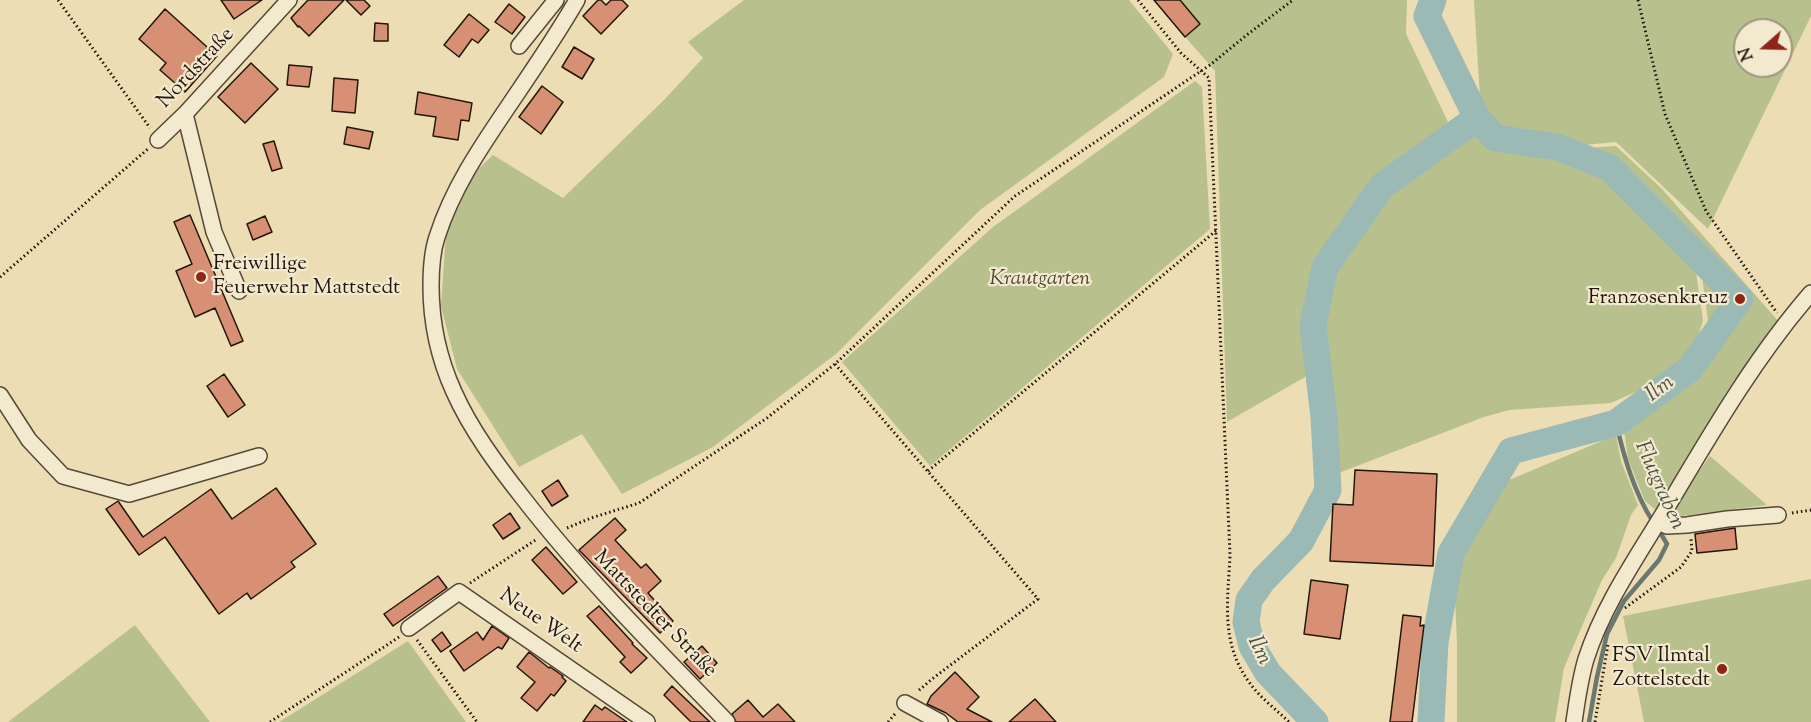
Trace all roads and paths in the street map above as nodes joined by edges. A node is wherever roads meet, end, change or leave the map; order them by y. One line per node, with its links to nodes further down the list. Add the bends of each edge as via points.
1 (58, 0): 11 (path)
2 (289, 0): 10 (street, Nordstraße)
3 (556, 0): 8 (street)
4 (577, 0): 25 (street, Mattstedter Straße, via 467,168 447,208 431,272 431,307 439,349 454,392 498,466)
5 (1138, 0): 9 (path)
6 (1293, 0): 9 (path)
7 (1638, 0): 16 (path, via 1665,114 1706,211)
8 (519, 46)
9 (1200, 71): 12 (path, via 1209,78); 17 (path, via 1015,196)
10 (185, 114): 11 (street, Nordstraße); 14 (street, via 214,232)
11 (158, 140): 13 (path)
12 (1217, 230): 20 (path); 37 (path, via 1230,555 1227,626 1234,658 1249,683)
13 (0, 277)
14 (239, 291)
15 (1811, 293): 16 (street)
16 (1785, 324): 24 (street, via 1702,448)
17 (836, 364): 20 (path); 25 (path, via 767,418 639,503)
18 (0, 395): 19 (street, via 29,440 63,476 117,492 129,494)
19 (259, 456)
20 (928, 471): 30 (path, via 1038,599)
21 (1811, 510): 22 (path)
22 (1778, 514): 23 (street)
23 (1687, 525): 24 (street); 27 (path, via 1692,551 1681,567)
24 (1656, 528): 38 (street, via 1601,623 1586,659)
25 (550, 533): 26 (path); 34 (street, Mattstedter Straße)
26 (459, 592): 28 (street); 33 (street, Neue Welt)
27 (1624, 609)
28 (409, 628): 31 (path); 32 (path)
29 (1609, 642): 39 (path)
30 (905, 703): 35 (path); 36 (street)
31 (270, 722)
32 (477, 722)
33 (647, 722)
34 (727, 722)
35 (888, 722)
36 (940, 722)
37 (1289, 722)
38 (1574, 722)
39 (1595, 722)

